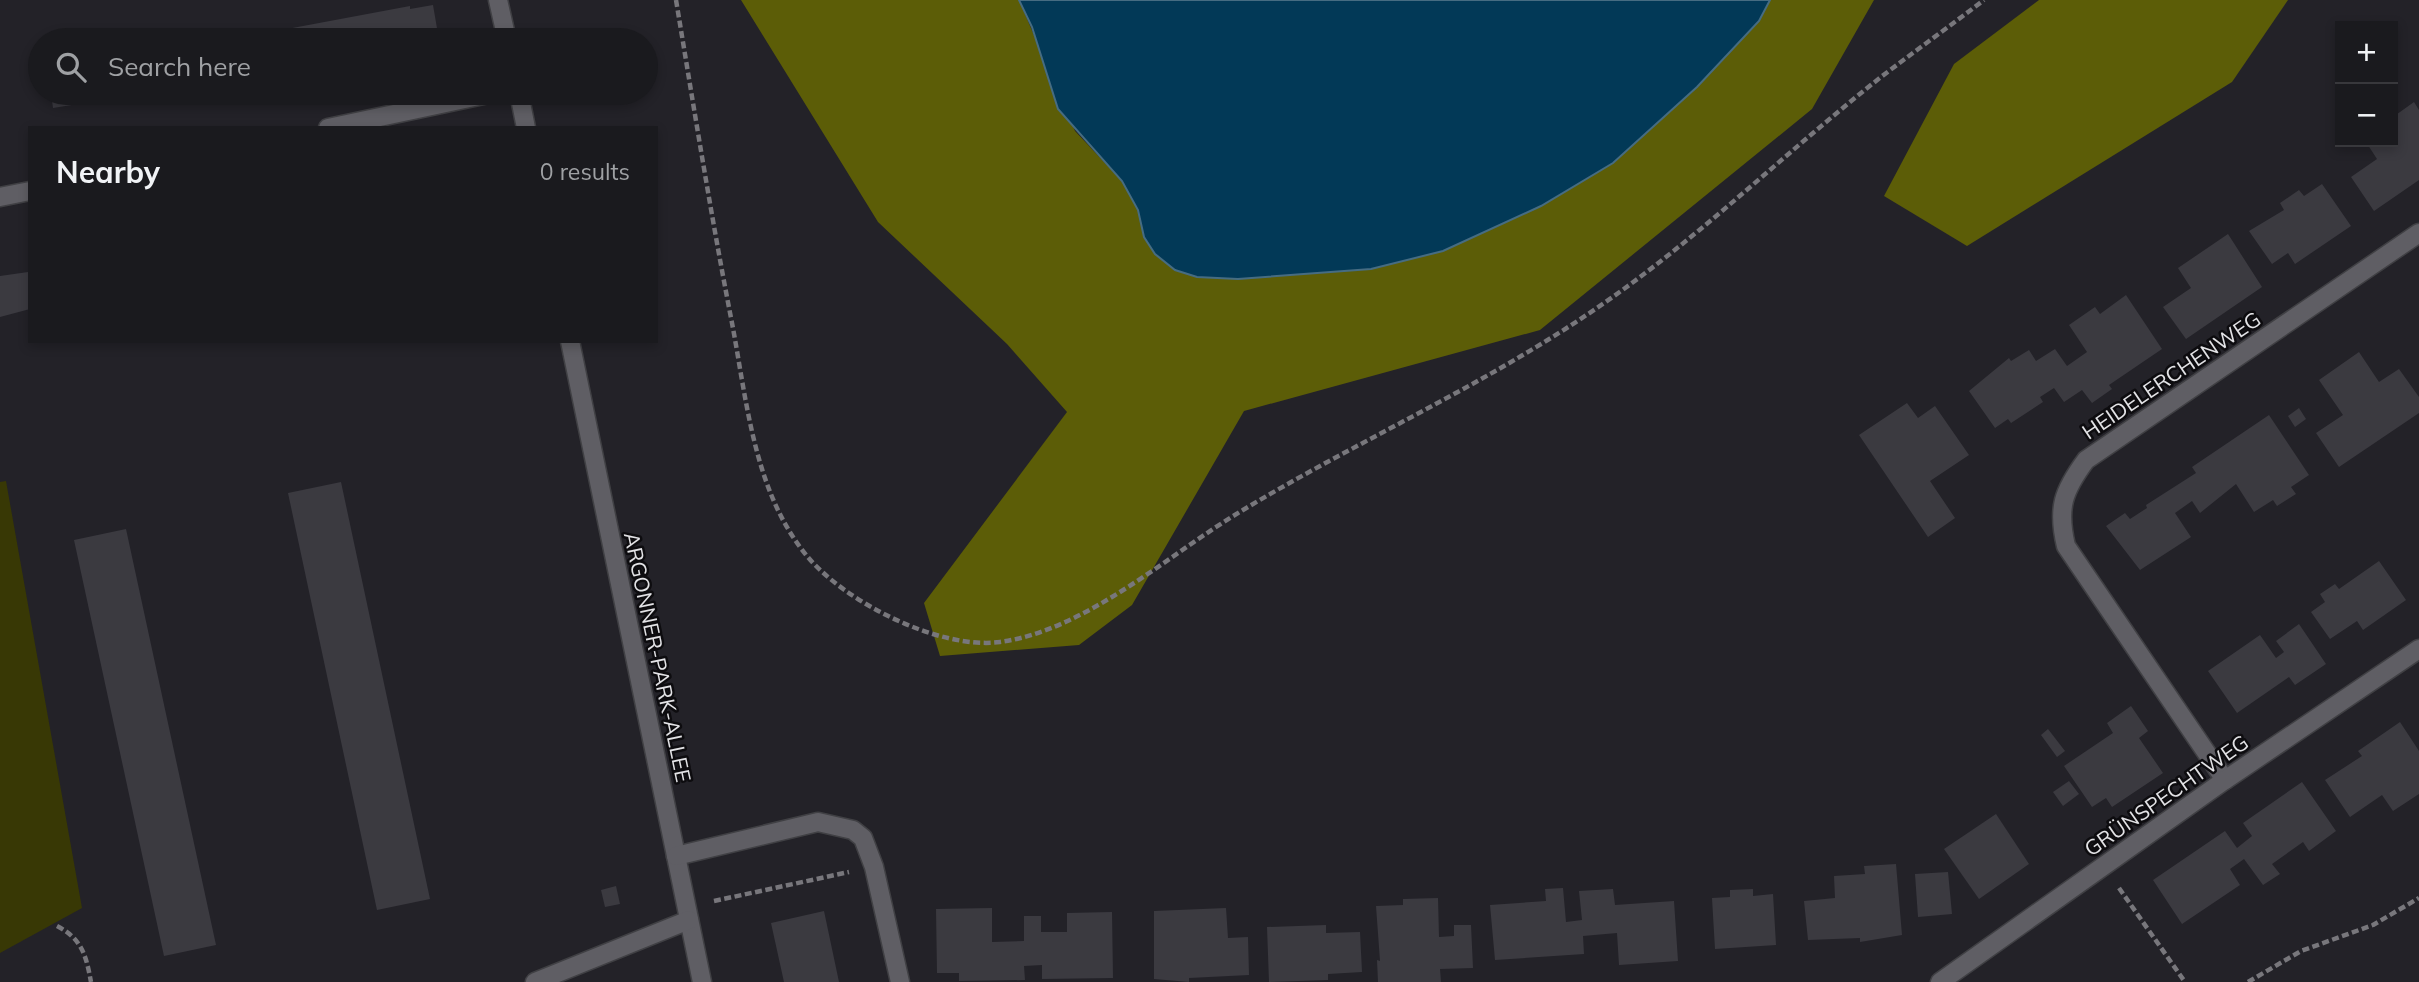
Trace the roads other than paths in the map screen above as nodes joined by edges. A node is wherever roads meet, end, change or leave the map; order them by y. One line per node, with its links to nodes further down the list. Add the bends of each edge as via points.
1 (498, 0): 2 (street)
2 (504, 28)
3 (436, 105): 5 (street)
4 (521, 105): 6 (street)
5 (337, 126)
6 (526, 126)
7 (28, 191): 8 (street)
8 (0, 197)
9 (2419, 233): 12 (street, HEIDELERCHENWEG, via 2086,460 2062,500 2060,523 2066,546)
10 (570, 343): 13 (street, ARGONNER-PARK-ALLEE)
11 (2419, 649): 12 (street, GRÜNSPECHTWEG)
12 (2225, 780): 18 (street, GRÜNSPECHTWEG)
13 (676, 856): 14 (street, ARGONNER-PARK-ALLEE); 17 (street, via 818,822 853,830 863,838 874,867)
14 (688, 914): 15 (street); 16 (street, ARGONNER-PARK-ALLEE)
15 (535, 982)
16 (702, 982)
17 (900, 982)
18 (1940, 982)

